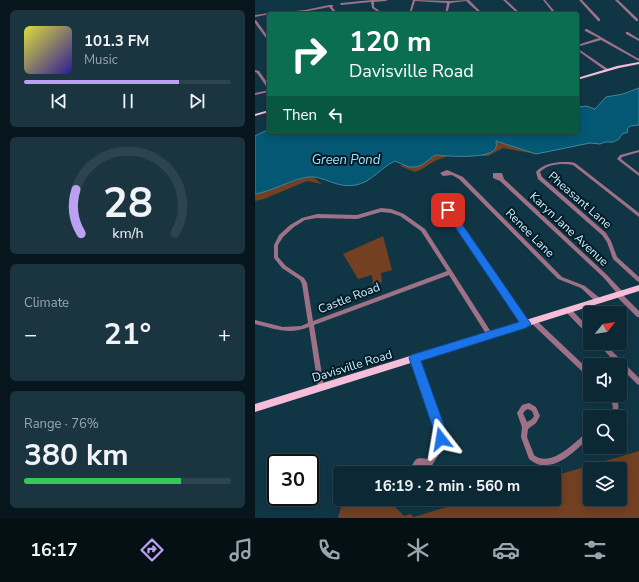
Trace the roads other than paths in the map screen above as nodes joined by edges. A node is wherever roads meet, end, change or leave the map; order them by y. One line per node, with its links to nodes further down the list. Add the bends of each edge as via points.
1 (385, 0): 8 (street)
2 (414, 0): 9 (street); 14 (street)
3 (466, 0): 9 (street); 16 (street)
4 (504, 0): 17 (street)
5 (544, 0): 18 (street)
6 (580, 0): 21 (street)
7 (615, 0): 22 (street)
8 (372, 1): 10 (street); 13 (street, via 373,7)
9 (449, 2): 15 (street)
10 (341, 4)
11 (310, 12): 12 (street, via 331,6)
12 (336, 12)
13 (380, 12)
14 (411, 12)
15 (446, 12)
16 (480, 12)
17 (518, 12)
18 (554, 12)
19 (267, 14): 20 (street)
20 (255, 16)
21 (599, 20)
22 (637, 20)
23 (255, 22): 26 (street)
24 (586, 30): 27 (street)
25 (627, 34): 28 (street)
26 (267, 37)
27 (600, 39): 29 (street); 31 (street)
28 (639, 40)
29 (579, 46)
30 (579, 49): 32 (street)
31 (639, 62): 32 (main road)
32 (607, 70): 34 (main road)
33 (255, 71): 35 (street)
34 (579, 78)
35 (267, 85)
36 (267, 91): 37 (street)
37 (255, 94)
38 (267, 112): 39 (main road)
39 (255, 115)
40 (639, 151): 42 (street, via 621,156 619,159)
41 (452, 174): 50 (street, Renee Lane, via 461,178 559,276 567,282 583,287)
42 (639, 175)
43 (502, 180): 49 (street, Karyn Jane Avenue, via 605,276)
44 (448, 210): 55 (street)
45 (639, 215): 47 (street, Pheasant Lane, via 574,164 543,167 538,172 540,178 604,234 615,258)
46 (450, 272): 56 (street, Castle Road); 56 (street, via 423,230 398,213 385,210 357,217 326,215 303,219 281,236 275,249 280,263 305,284); 58 (street)
47 (639, 280)
48 (639, 288): 49 (main road, Davisville Road)
49 (620, 294): 50 (main road, Davisville Road); 52 (street, Karyn Jane Avenue)
50 (599, 301): 51 (main road, Davisville Road)
51 (568, 310): 53 (main road, Davisville Road); 57 (street)
52 (639, 315)
53 (533, 321): 55 (main road, Davisville Road); 61 (street)
54 (255, 322): 56 (street, Castle Road, via 291,330)
55 (526, 324): 58 (main road, Davisville Road)
56 (310, 325): 63 (street)
57 (583, 326)
58 (490, 335): 60 (main road, Davisville Road)
59 (607, 350): 62 (street)
60 (414, 358): 63 (main road, Davisville Road); 67 (street, via 440,435 438,451)
61 (583, 368)
62 (639, 382)
63 (321, 387): 64 (main road, Davisville Road)
64 (255, 408)
65 (525, 427): 66 (street, via 525,437 531,456 537,460 558,459)
66 (583, 439)
67 (431, 462)

